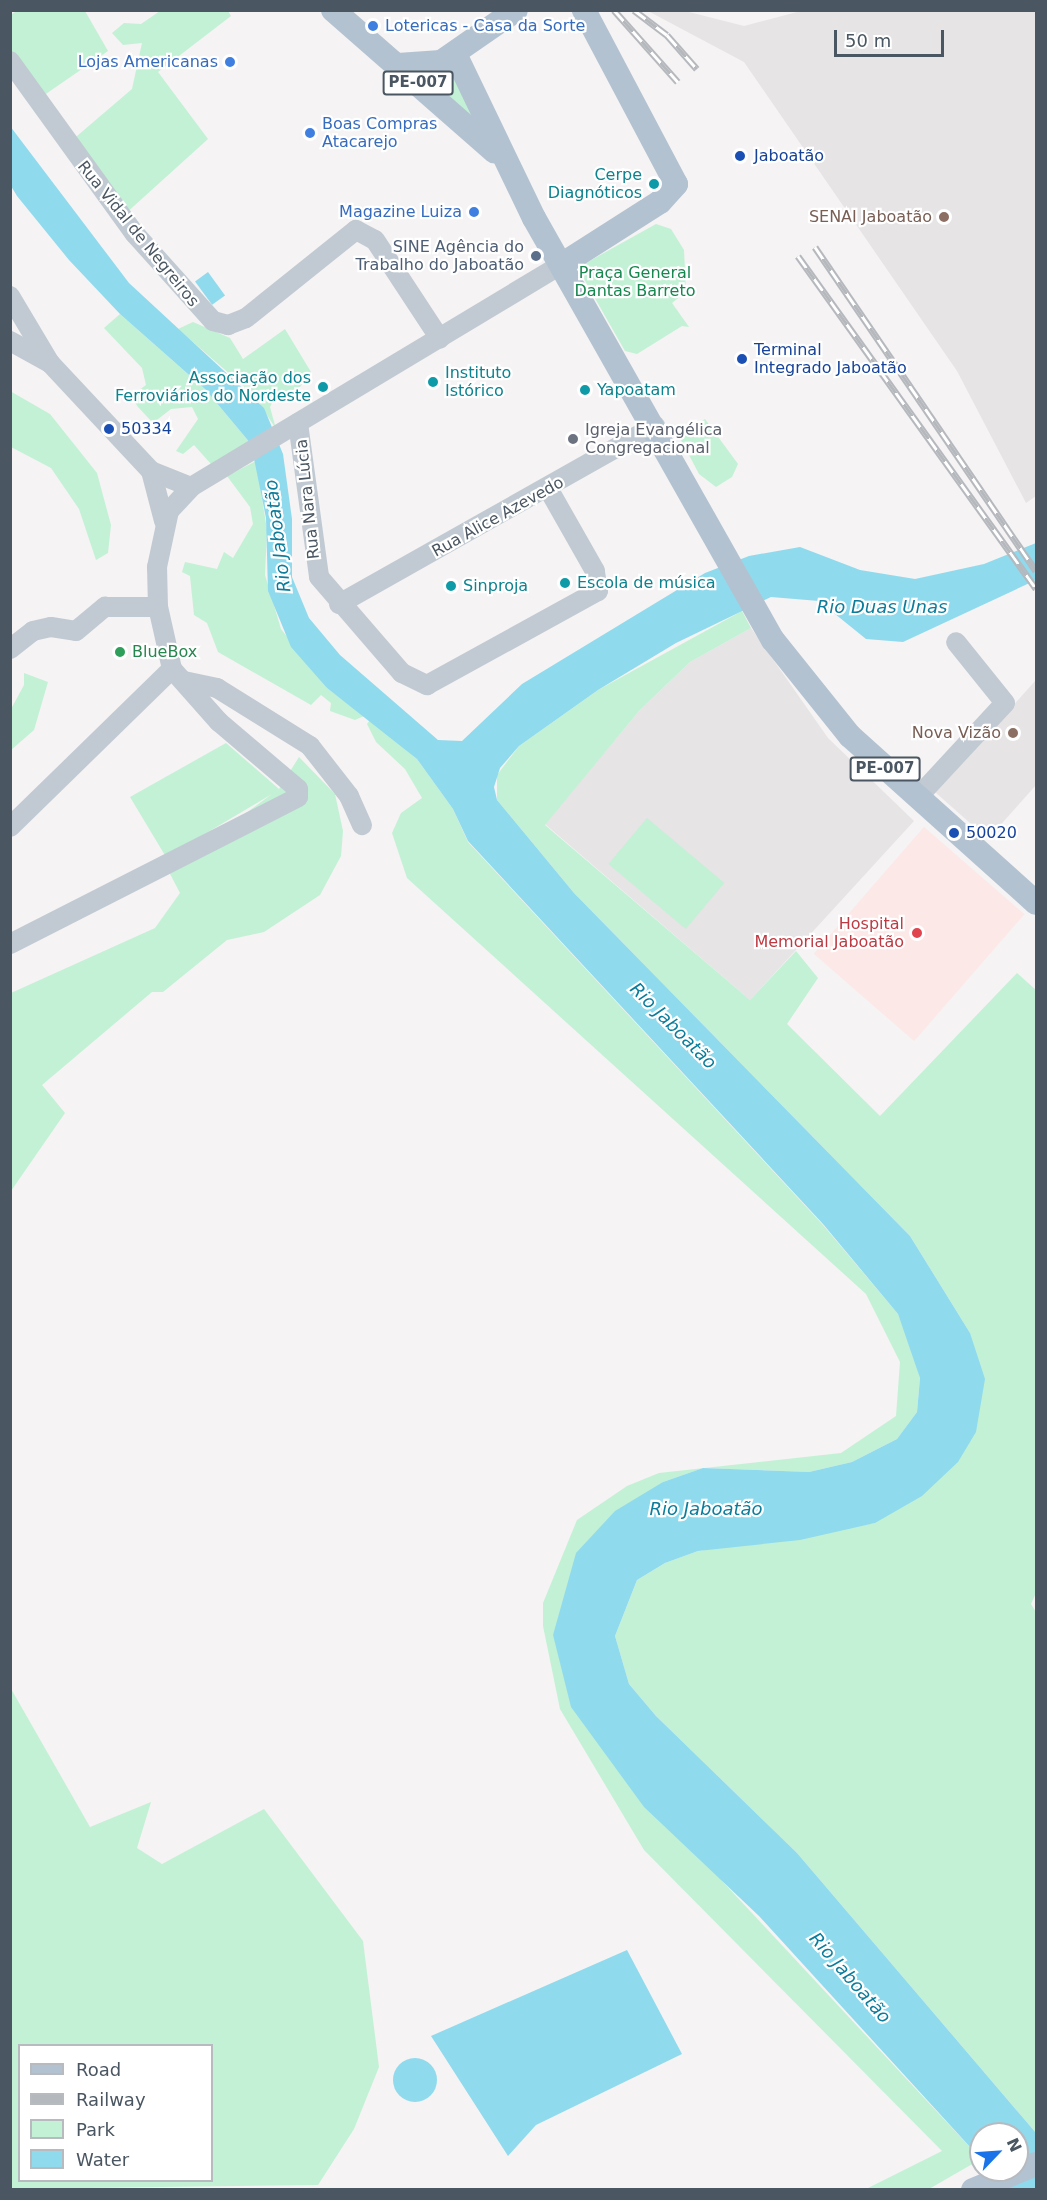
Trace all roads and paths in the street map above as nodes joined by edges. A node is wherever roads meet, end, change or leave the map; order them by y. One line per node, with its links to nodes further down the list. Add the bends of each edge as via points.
1 (333, 10): 6 (main road, PE-007)
2 (516, 10): 4 (main road)
3 (584, 10): 8 (main road, via 676,184 660,202)
4 (455, 54): 6 (main road, via 433,64); 7 (main road)
5 (10, 62): 10 (street, Rua Vidal de Negreiros, via 135,234 213,321 228,325 246,318 356,230 375,240)
6 (398, 65): 7 (main road, PE-007)
7 (502, 158): 8 (main road)
8 (561, 265): 10 (street); 13 (main road, PE-007)
9 (10, 296): 12 (street)
10 (440, 339): 14 (street)
11 (10, 341): 12 (street)
12 (50, 363): 15 (street)
13 (655, 426): 17 (street, Rua Alice Azevedo); 24 (main road, PE-007, via 756,615 835,721)
14 (292, 427): 16 (street); 19 (street, Rua Nara Lúcia, via 313,520 312,555 319,577)
15 (151, 471): 16 (street); 18 (street)
16 (191, 487): 18 (street)
17 (549, 490): 19 (street, Rua Alice Azevedo); 19 (street, Rua Nara Lúcia, via 596,571 598,591 512,643 427,685 402,673)
18 (164, 521): 20 (street)
19 (339, 603)
20 (158, 608): 22 (street, via 105,607 76,631 51,627 33,631); 23 (street)
21 (956, 642): 24 (street, via 1005,703)
22 (10, 650)
23 (178, 675): 25 (street, via 217,688 310,746 349,796); 26 (street); 28 (street, via 219,722 297,789 298,797)
24 (917, 798): 27 (main road, PE-007)
25 (362, 825)
26 (10, 827)
27 (1036, 903)
28 (10, 944)
29 (1036, 2164): 30 (main road)
30 (974, 2190)

